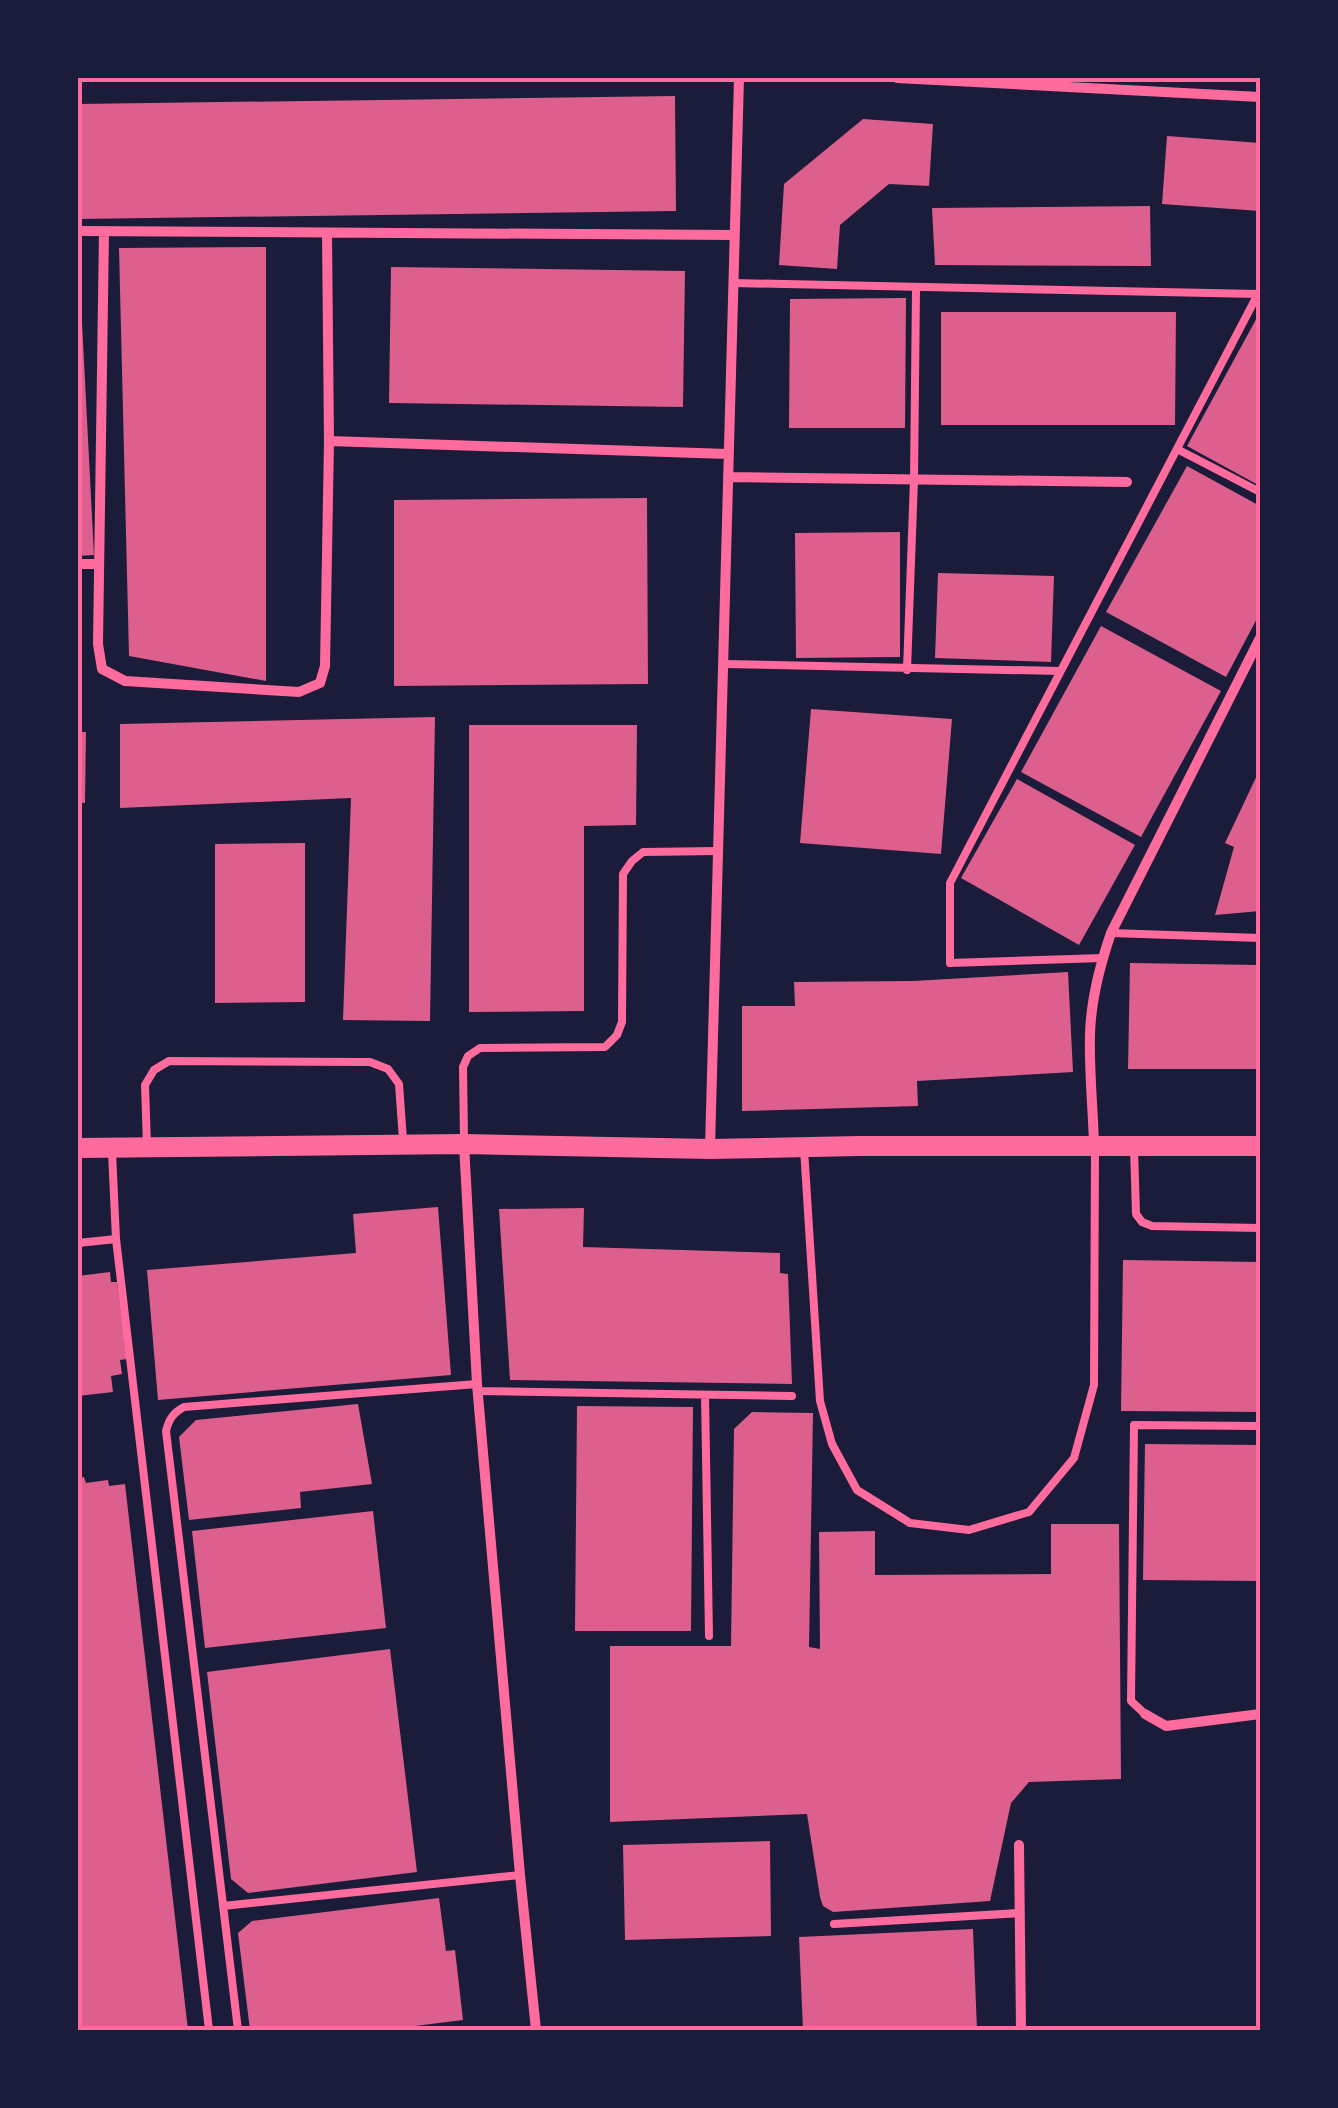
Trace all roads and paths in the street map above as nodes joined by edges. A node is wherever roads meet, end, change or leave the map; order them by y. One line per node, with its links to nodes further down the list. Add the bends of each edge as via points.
1 (739, 78): 7 (street)
2 (897, 78): 3 (street)
3 (1260, 97)
4 (78, 231): 5 (street)
5 (104, 231): 6 (street); 19 (street)
6 (327, 234): 7 (street); 11 (street)
7 (734, 235): 8 (street)
8 (733, 283): 9 (lane); 13 (street)
9 (916, 288): 10 (lane); 15 (lane)
10 (1259, 292): 12 (lane)
11 (329, 442): 13 (street); 19 (street, via 320,683 299,692 125,681 102,669)
12 (1177, 449): 17 (lane); 23 (lane)
13 (728, 454): 14 (street)
14 (728, 477): 15 (street); 21 (street)
15 (914, 480): 16 (street); 22 (lane)
16 (1127, 482)
17 (1260, 492)
18 (78, 564): 19 (street)
19 (100, 564)
20 (1260, 638): 25 (street)
21 (723, 664): 22 (lane); 24 (street)
22 (907, 670): 23 (lane)
23 (1060, 672): 27 (lane, via 950,883 950,963)
24 (718, 851): 28 (lane, via 643,852 632,861 623,874 617,1036 605,1047 480,1048 468,1056); 37 (street)
25 (1111, 933): 26 (lane); 27 (street)
26 (1260, 938)
27 (1103, 958): 30 (street, via 1090,1031)
28 (464, 1144): 29 (main road); 37 (main road); 41 (street)
29 (404, 1145): 32 (main road); 32 (lane, via 399,1084 388,1069 370,1062 169,1061 146,1086)
30 (1094, 1145): 31 (main road); 36 (main road); 36 (lane, via 1094,1385 1074,1458 1028,1512 969,1530 910,1523 857,1490 832,1444 820,1401)
31 (1134, 1145): 33 (main road); 38 (lane, via 1136,1214 1142,1222)
32 (148, 1146): 35 (main road)
33 (1260, 1146)
34 (78, 1148): 35 (main road)
35 (112, 1148): 39 (lane)
36 (804, 1148): 37 (main road)
37 (710, 1149)
38 (1260, 1228)
39 (116, 1240): 40 (lane); 53 (lane)
40 (78, 1243)
41 (478, 1388): 42 (lane); 49 (street); 50 (lane, via 184,1407 168,1421)
42 (705, 1395): 43 (lane); 45 (lane)
43 (792, 1396)
44 (1260, 1426): 46 (lane, via 1134,1425 1131,1701)
45 (708, 1636)
46 (1145, 1714): 47 (street, via 1166,1726)
47 (1260, 1714)
48 (1019, 1844): 51 (street)
49 (520, 1876): 50 (lane); 55 (street)
50 (223, 1906): 54 (lane)
51 (1020, 1914): 52 (lane); 56 (street)
52 (834, 1924)
53 (209, 2030)
54 (238, 2030)
55 (536, 2030)
56 (1021, 2030)

